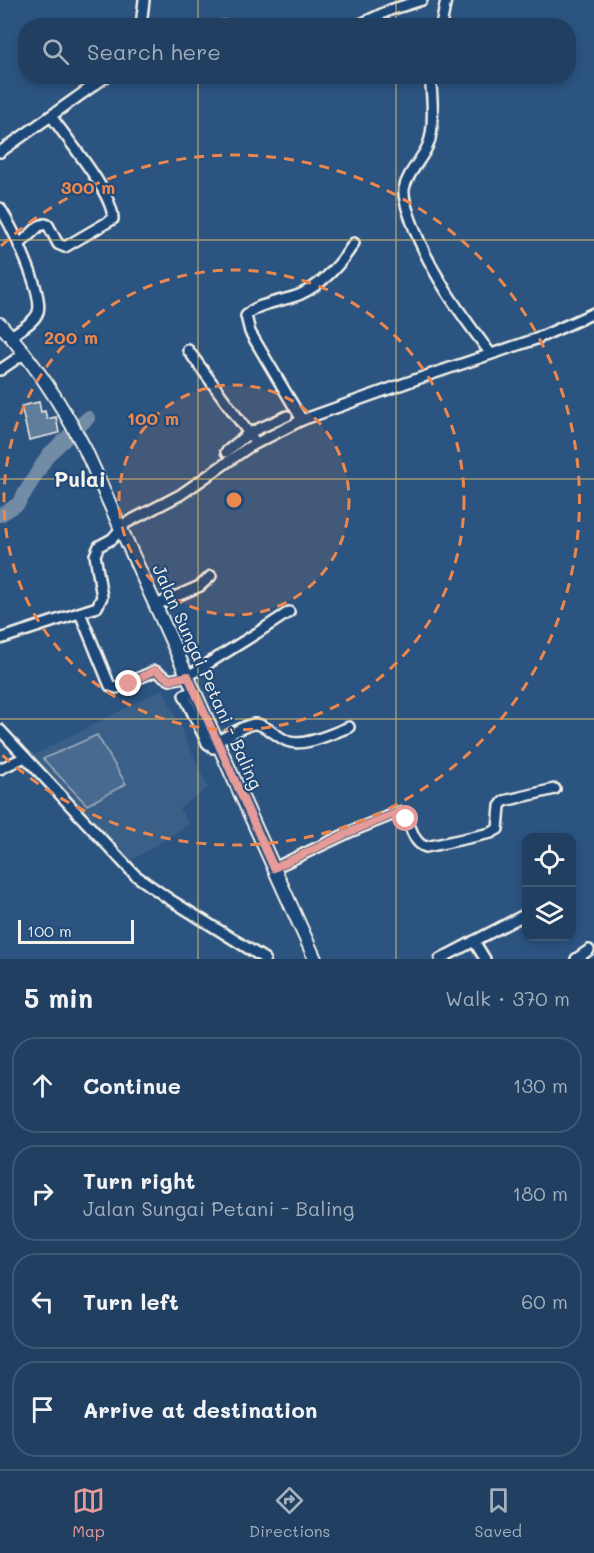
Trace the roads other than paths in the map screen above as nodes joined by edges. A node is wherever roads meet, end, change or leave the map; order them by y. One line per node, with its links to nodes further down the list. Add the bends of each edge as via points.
1 (144, 0): 4 (street)
2 (422, 0): 5 (street)
3 (446, 0): 6 (street)
4 (142, 18)
5 (373, 18)
6 (443, 18)
7 (95, 84): 9 (street)
8 (431, 84): 20 (street, via 430,142 408,179 405,200 417,237 439,282)
9 (93, 86): 10 (street)
10 (51, 116): 11 (street); 14 (street, via 101,188 113,219 64,247 45,224)
11 (0, 152)
12 (0, 208): 14 (street)
13 (354, 243): 23 (street, via 340,264 309,290 255,308 246,316 250,332)
14 (19, 245): 17 (street, via 37,292 39,309 33,320)
15 (594, 313): 20 (street)
16 (0, 324): 17 (main road, Jalan Sungai Petani - Baling)
17 (11, 336): 19 (main road, Jalan Sungai Petani - Baling)
18 (188, 350): 24 (street)
19 (25, 353): 21 (street); 27 (main road, Jalan Sungai Petani - Baling, via 66,413)
20 (491, 354): 23 (street)
21 (0, 370)
22 (287, 416): 24 (street)
23 (302, 420): 25 (street)
24 (249, 433): 25 (street); 26 (street)
25 (256, 443): 27 (street, via 180,495)
26 (226, 452)
27 (120, 528): 29 (main road, Jalan Sungai Petani - Baling); 31 (street, via 96,551 102,601 95,609)
28 (211, 576): 29 (street, via 200,586)
29 (156, 604): 33 (main road, Jalan Sungai Petani - Baling)
30 (289, 612): 33 (street)
31 (80, 613): 32 (street); 33 (street, via 112,688 120,688 155,670 170,680)
32 (0, 639)
33 (188, 676): 36 (main road, Jalan Sungai Petani - Baling)
34 (349, 727): 36 (street, via 295,743 252,724)
35 (0, 730): 37 (street)
36 (217, 744): 40 (main road, Jalan Sungai Petani - Baling)
37 (25, 757): 38 (street); 44 (street, via 135,875)
38 (0, 769)
39 (555, 789): 40 (street, via 502,803 498,829 491,833 426,848 418,843 399,812)
40 (274, 868): 45 (main road, Jalan Sungai Petani - Baling)
41 (522, 916): 42 (street)
42 (474, 941): 46 (street); 47 (street)
43 (589, 950): 48 (street)
44 (266, 959)
45 (315, 959)
46 (440, 959)
47 (485, 959)
48 (576, 959)

